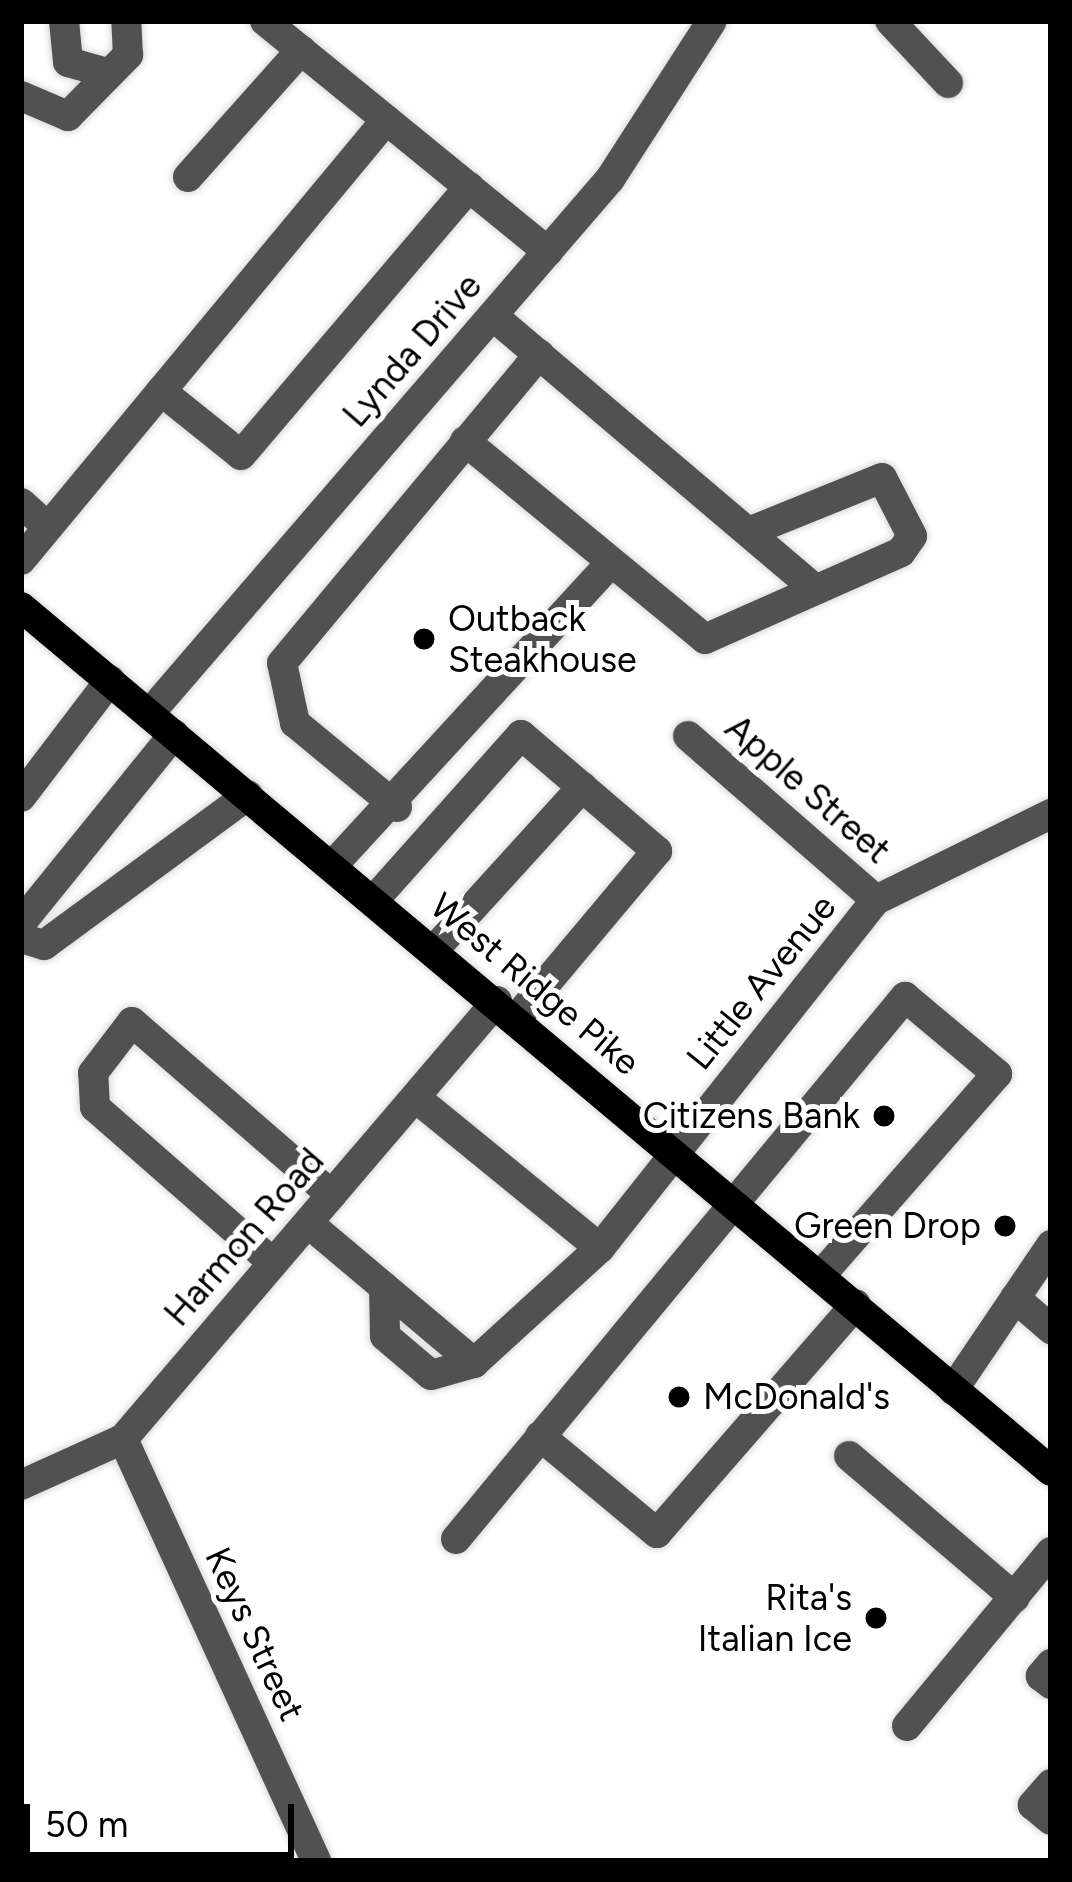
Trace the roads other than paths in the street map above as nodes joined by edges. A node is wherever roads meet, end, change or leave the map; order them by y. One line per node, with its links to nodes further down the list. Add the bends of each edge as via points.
1 (64, 21): 7 (street, via 68,62)
2 (126, 21): 7 (street, via 128,55)
3 (265, 21): 6 (street)
4 (712, 21): 13 (street, Lynda Drive)
5 (890, 21): 8 (street)
6 (301, 50): 10 (street); 11 (street)
7 (106, 73): 9 (street, via 68,116)
8 (948, 83)
9 (21, 96)
10 (386, 120): 12 (street); 16 (street)
11 (188, 178)
12 (469, 188): 13 (street); 16 (street, via 241,455)
13 (548, 252): 14 (street, Lynda Drive)
14 (494, 316): 15 (street); 26 (street, Lynda Drive)
15 (539, 354): 17 (street); 20 (street)
16 (160, 391): 19 (street)
17 (465, 441): 22 (street); 32 (street, via 282,663 295,723)
18 (21, 503): 19 (street)
19 (48, 526): 21 (street)
20 (751, 531): 23 (street); 23 (street, via 870,481 891,484 911,545)
21 (21, 560)
22 (610, 564): 23 (street, via 705,639); 32 (street)
23 (811, 586)
24 (21, 607): 25 (main road, West Ridge Pike)
25 (110, 680): 26 (main road, West Ridge Pike); 31 (street)
26 (149, 714): 27 (main road, West Ridge Pike)
27 (174, 734): 30 (main road, West Ridge Pike); 37 (street)
28 (688, 736): 36 (street, Apple Street)
29 (582, 787): 35 (street, via 521,735); 39 (street); 40 (street, Harmon Road, via 657,851)
30 (248, 795): 34 (main road, West Ridge Pike); 38 (street, via 44,945)
31 (21, 797)
32 (398, 807): 34 (street)
33 (1051, 814): 36 (street, Little Avenue)
34 (332, 866): 35 (main road, West Ridge Pike)
35 (374, 900): 39 (main road, West Ridge Pike)
36 (877, 900): 42 (street, Little Avenue)
37 (21, 922)
38 (21, 938)
39 (434, 951): 40 (main road, West Ridge Pike)
40 (506, 1010): 41 (street, Harmon Road); 42 (main road, West Ridge Pike)
41 (416, 1098): 43 (street, Harmon Road); 47 (street)
42 (674, 1153): 44 (main road, West Ridge Pike); 47 (street, Little Avenue)
43 (332, 1195): 45 (street, Harmon Road); 48 (street, via 132,1022 93,1072 95,1107)
44 (733, 1200): 49 (main road, West Ridge Pike); 49 (street, via 905,997 997,1074); 54 (street)
45 (308, 1223): 47 (street, Little Avenue, via 384,1287 385,1336 430,1375 474,1363); 48 (street, Harmon Road)
46 (1051, 1245): 50 (street)
47 (600, 1248)
48 (272, 1262): 55 (street, Harmon Road)
49 (821, 1275): 51 (main road, West Ridge Pike)
50 (1015, 1298): 52 (street); 53 (street)
51 (856, 1304): 53 (main road, West Ridge Pike); 54 (street, via 658,1533)
52 (1051, 1329)
53 (953, 1390): 57 (main road, West Ridge Pike)
54 (540, 1436): 59 (street)
55 (123, 1439): 58 (street, Harmon Road); 67 (street, Keys Street)
56 (849, 1456): 61 (street)
57 (1051, 1471)
58 (21, 1485)
59 (456, 1539)
60 (1051, 1552): 61 (street)
61 (1015, 1598): 64 (street)
62 (1051, 1664): 63 (street, via 1041,1676)
63 (1051, 1684)
64 (907, 1726)
65 (1051, 1784): 66 (street, via 1033,1805)
66 (1051, 1820)
67 (316, 1861)

